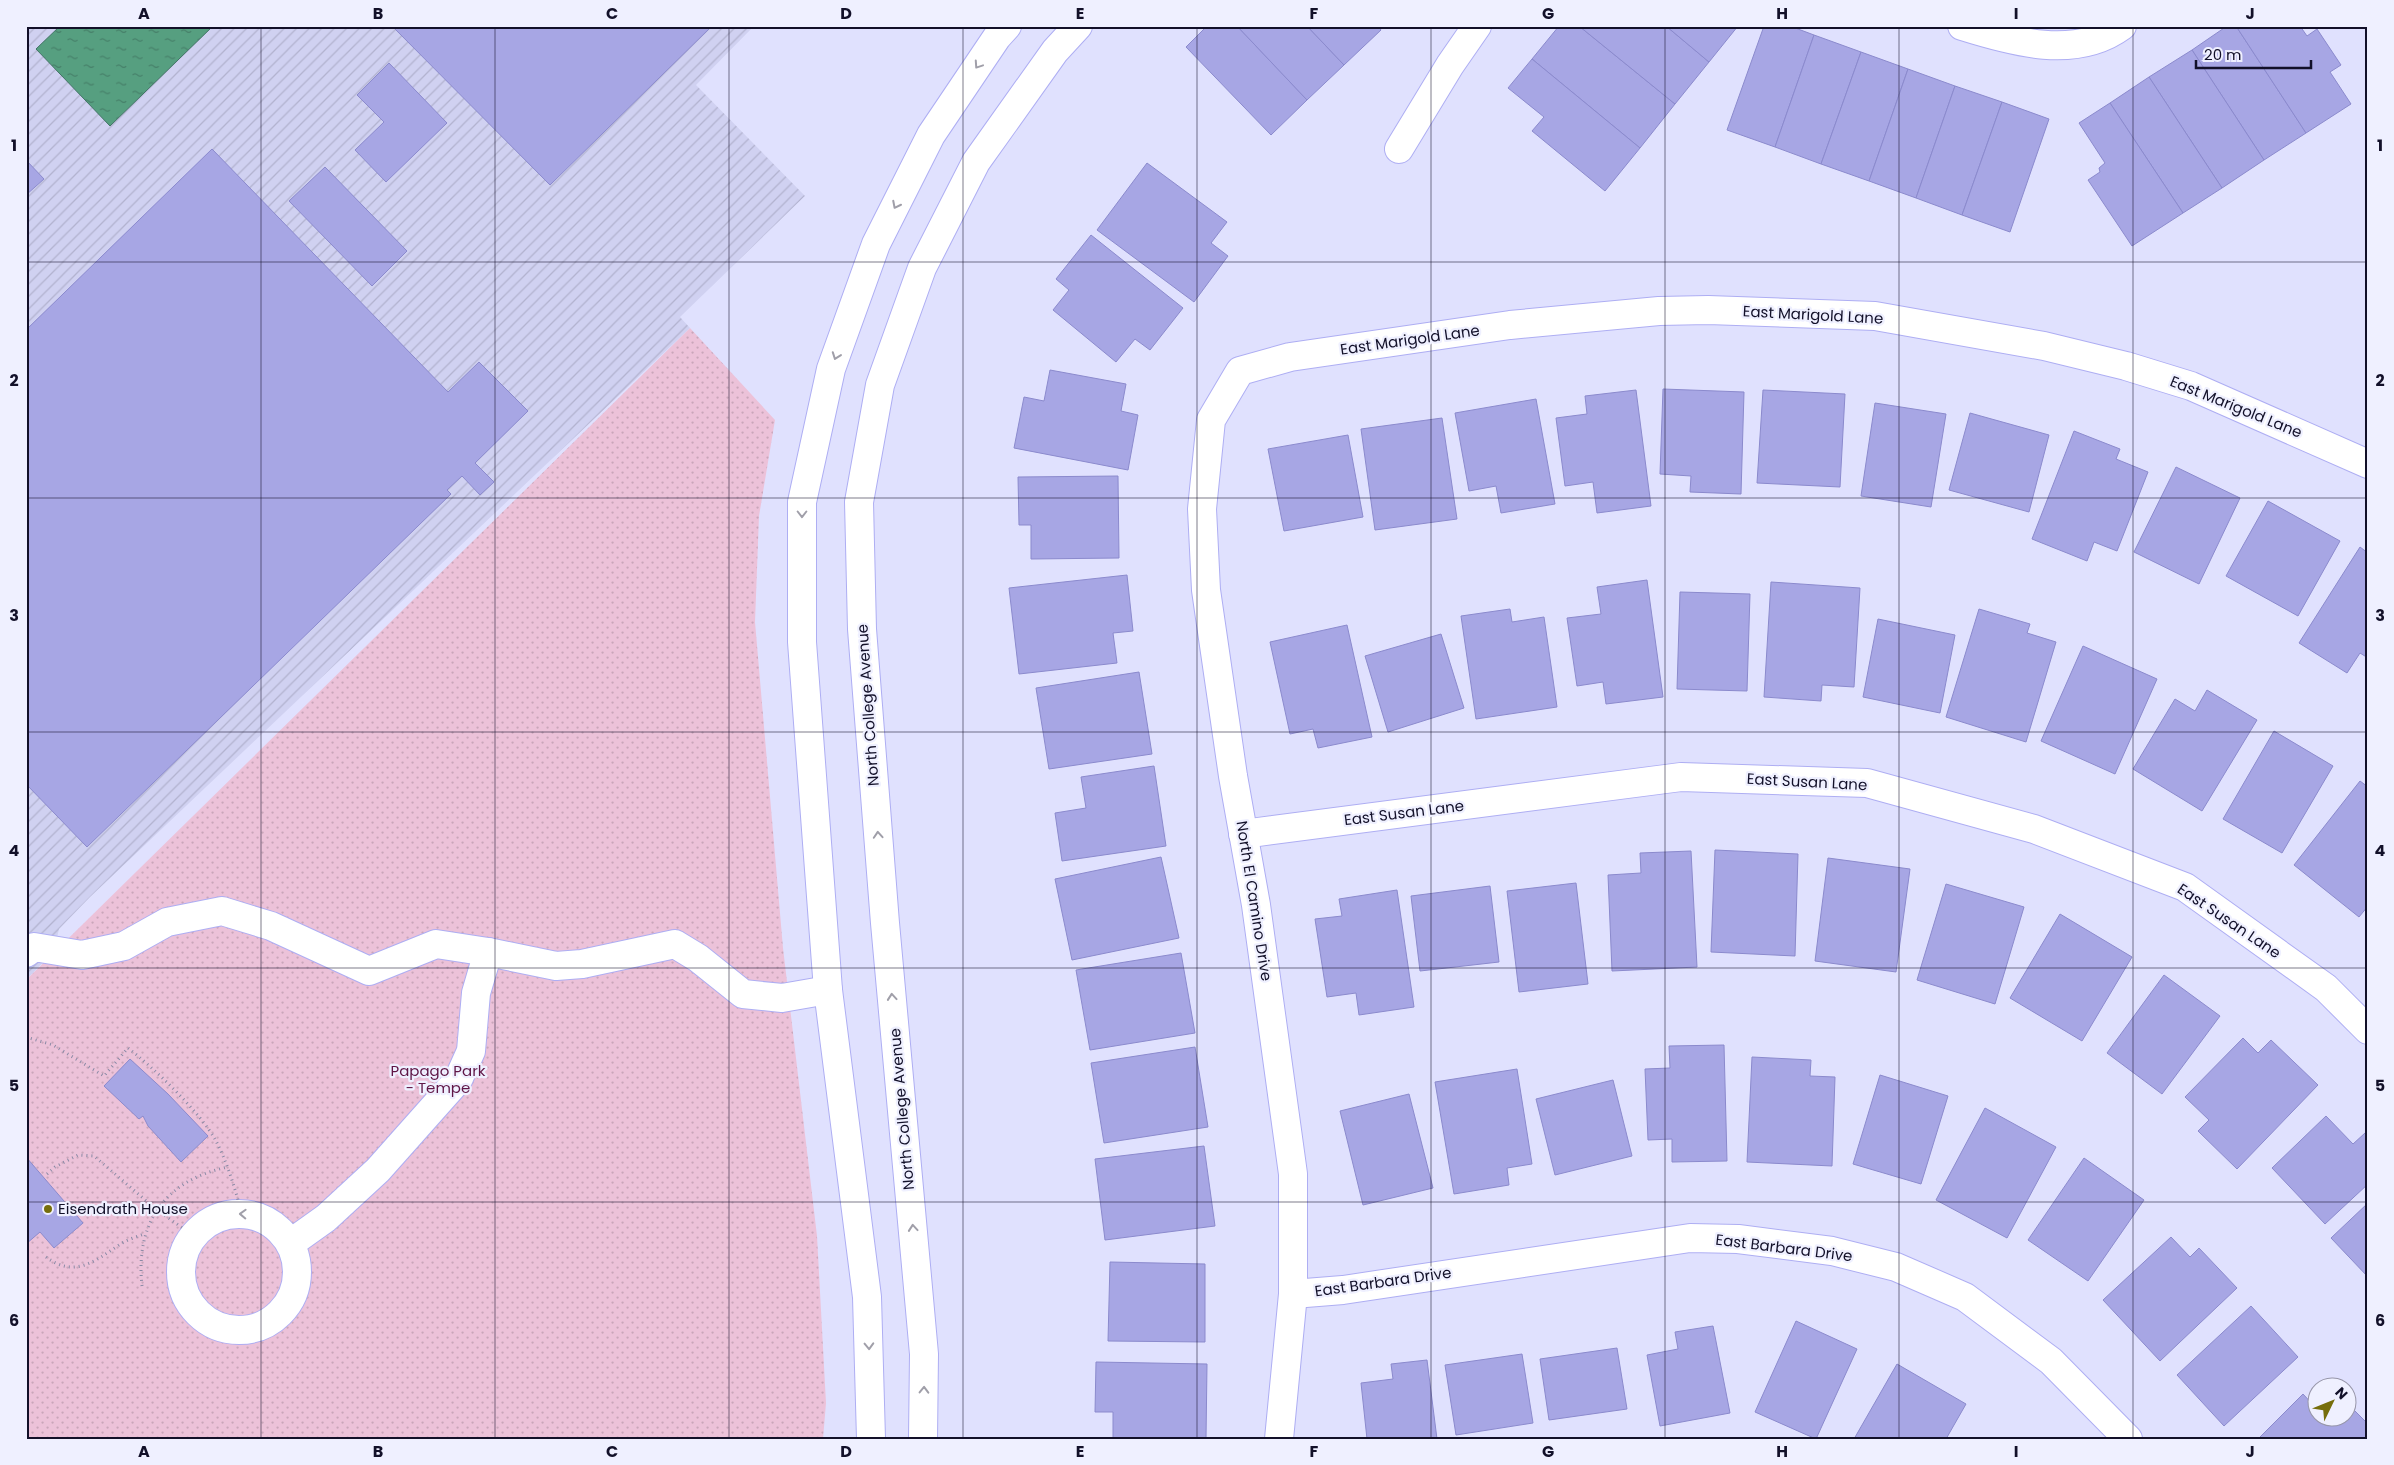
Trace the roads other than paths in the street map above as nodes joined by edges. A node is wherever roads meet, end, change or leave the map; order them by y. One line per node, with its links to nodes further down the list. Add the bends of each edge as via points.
1 (1007, 26): 12 (street, one-way to 12, via 931,134 876,244 831,369 802,502 802,642)
2 (1078, 26): 17 (street, North College Avenue, one-way to 2, via 924,1354 862,629 860,502 880,384 922,268 976,162 1055,51)
3 (1477, 26): 6 (street)
4 (1962, 26): 5 (street, via 2013,41 2072,46 2108,37)
5 (2122, 26)
6 (1399, 149)
7 (1240, 371): 8 (street, East Marigold Lane, via 1290,357 1328,351 1510,326 1659,311 1875,316 2044,346 2126,366 2191,386); 9 (street, North El Camino Drive, via 1211,420 1202,509 1206,590)
8 (2368, 464)
9 (1243, 834): 13 (street, East Susan Lane, via 1681,777 1867,783 2034,829 2185,887 2326,988); 15 (street, North El Camino Drive, via 1259,924 1293,1174)
10 (488, 952): 11 (street, via 436,944 369,972 271,926 222,911 167,922 124,946 82,955 34,947); 12 (street, via 556,966 582,964 675,944 743,994 782,998); 14 (street, via 476,993 471,1051 458,1080 378,1170 326,1218)
11 (26, 953)
12 (828, 990): 16 (street, one-way to 16, via 867,1297)
13 (2368, 1030)
14 (291, 1243): 14 (street, one-way to 14, via 275,1225 253,1214 228,1214 206,1223 188,1241 181,1264 183,1289 195,1310 214,1325 238,1331 263,1326 283,1312 295,1291 298,1267)
15 (1293, 1294): 18 (street, North El Camino Drive); 19 (street, East Barbara Drive, via 1343,1290 1690,1238 1738,1239 1832,1251 1896,1267 1965,1297 2051,1361)
16 (871, 1439)
17 (923, 1439)
18 (1279, 1439)
19 (2128, 1439)

